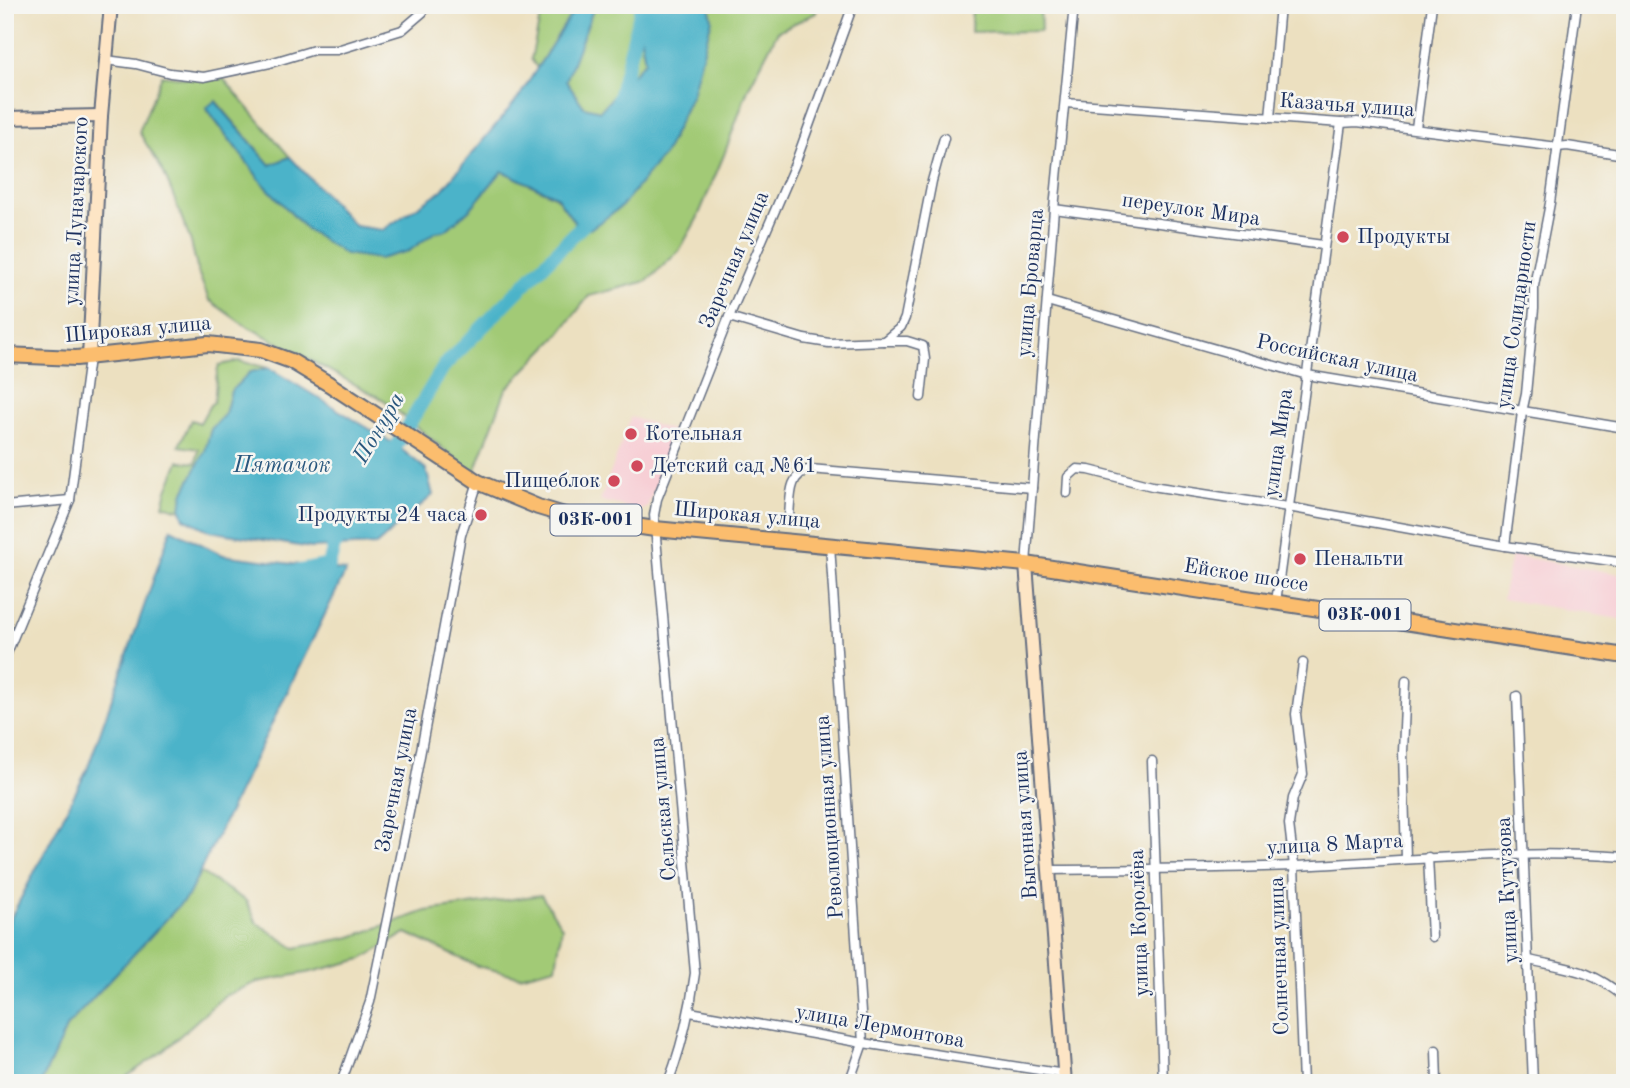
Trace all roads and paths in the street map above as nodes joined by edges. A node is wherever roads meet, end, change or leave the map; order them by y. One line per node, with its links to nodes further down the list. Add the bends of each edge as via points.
1 (111, 5): 8 (street, улица Луначарского)
2 (426, 5): 8 (street, via 402,30 337,50 314,50 204,76 170,74)
3 (853, 5): 21 (street, Заречная улица, via 796,164)
4 (1074, 5): 9 (street, улица Броварца)
5 (1280, 5): 12 (street)
6 (1432, 5): 14 (street)
7 (1577, 5): 16 (street, улица Солидарности)
8 (106, 60): 10 (street, улица Луначарского)
9 (1065, 103): 12 (street, Казачья улица); 18 (street, улица Броварца)
10 (101, 116): 11 (street); 24 (street, улица Луначарского)
11 (5, 118)
12 (1270, 118): 13 (street, Казачья улица)
13 (1340, 123): 14 (street, Казачья улица); 19 (street, улица Мира)
14 (1416, 128): 16 (street, Казачья улица)
15 (944, 138): 22 (street, via 905,318)
16 (1558, 147): 17 (street, Казачья улица); 27 (street, улица Солидарности, via 1534,286)
17 (1625, 155)
18 (1054, 209): 19 (street, переулок Мира); 20 (street, улица Броварца)
19 (1323, 245): 25 (street, улица Мира)
20 (1047, 301): 25 (street, Российская улица); 30 (street, улица Броварца)
21 (729, 317): 22 (street, via 829,343); 36 (street, Заречная улица, via 657,499)
22 (884, 341): 26 (street, via 923,346)
23 (5, 355): 24 (main road, Широкая улица / 03К-001)
24 (89, 358): 29 (main road, Широкая улица / 03К-001, via 178,346 261,350 340,391); 32 (street, улица Луначарского)
25 (1307, 375): 27 (street, Российская улица); 34 (street, улица Мира)
26 (921, 397)
27 (1522, 412): 28 (street, Российская улица); 38 (street, улица Солидарности)
28 (1625, 428)
29 (478, 482): 36 (main road, Широкая улица / 03К-001, via 568,516); 62 (street, Заречная улица, via 461,535 370,1002)
30 (1032, 488): 35 (street, via 810,469 795,479); 40 (street, улица Броварца)
31 (1067, 493): 34 (street, via 1068,477 1077,469)
32 (70, 500): 33 (street); 43 (street, улица Луначарского)
33 (5, 506)
34 (1288, 507): 38 (street); 41 (street, улица Мира)
35 (789, 516)
36 (656, 529): 37 (main road, Широкая улица / 03К-001); 58 (street, Сельская улица, via 693,938)
37 (831, 545): 40 (main road, Широкая улица / 03К-001); 59 (street, Революционная улица)
38 (1505, 546): 39 (street)
39 (1625, 563)
40 (1026, 564): 41 (main road, Ейское шоссе / 03К-001); 54 (street, Выгонная улица)
41 (1276, 602): 42 (main road, Ейское шоссе / 03К-001)
42 (1625, 656)
43 (5, 658)
44 (1303, 663): 52 (street, Солнечная улица, via 1296,714 1303,774 1289,824)
45 (1406, 681): 51 (street)
46 (1517, 696): 48 (street, улица Кутузова)
47 (1152, 761): 53 (street, улица Королёва)
48 (1524, 855): 49 (street, улица 8 Марта); 50 (street, улица 8 Марта); 56 (street, улица Кутузова)
49 (1428, 857): 51 (street, улица 8 Марта); 55 (street)
50 (1625, 857)
51 (1406, 858): 52 (street, улица 8 Марта)
52 (1294, 866): 53 (street, улица 8 Марта); 66 (street, Солнечная улица)
53 (1156, 869): 54 (street, улица 8 Марта); 65 (street, улица Королёва)
54 (1048, 870): 61 (street, Выгонная улица)
55 (1432, 937)
56 (1529, 960): 57 (street, via 1587,973); 68 (street, улица Кутузова)
57 (1625, 998)
58 (690, 1012): 59 (street, улица Лермонтова); 63 (street, Сельская улица)
59 (863, 1043): 61 (street, улица Лермонтова); 64 (street, Революционная улица)
60 (1436, 1050): 67 (street)
61 (1065, 1078)
62 (341, 1083)
63 (668, 1083)
64 (849, 1083)
65 (1163, 1083)
66 (1303, 1083)
67 (1437, 1083)
68 (1534, 1083)

